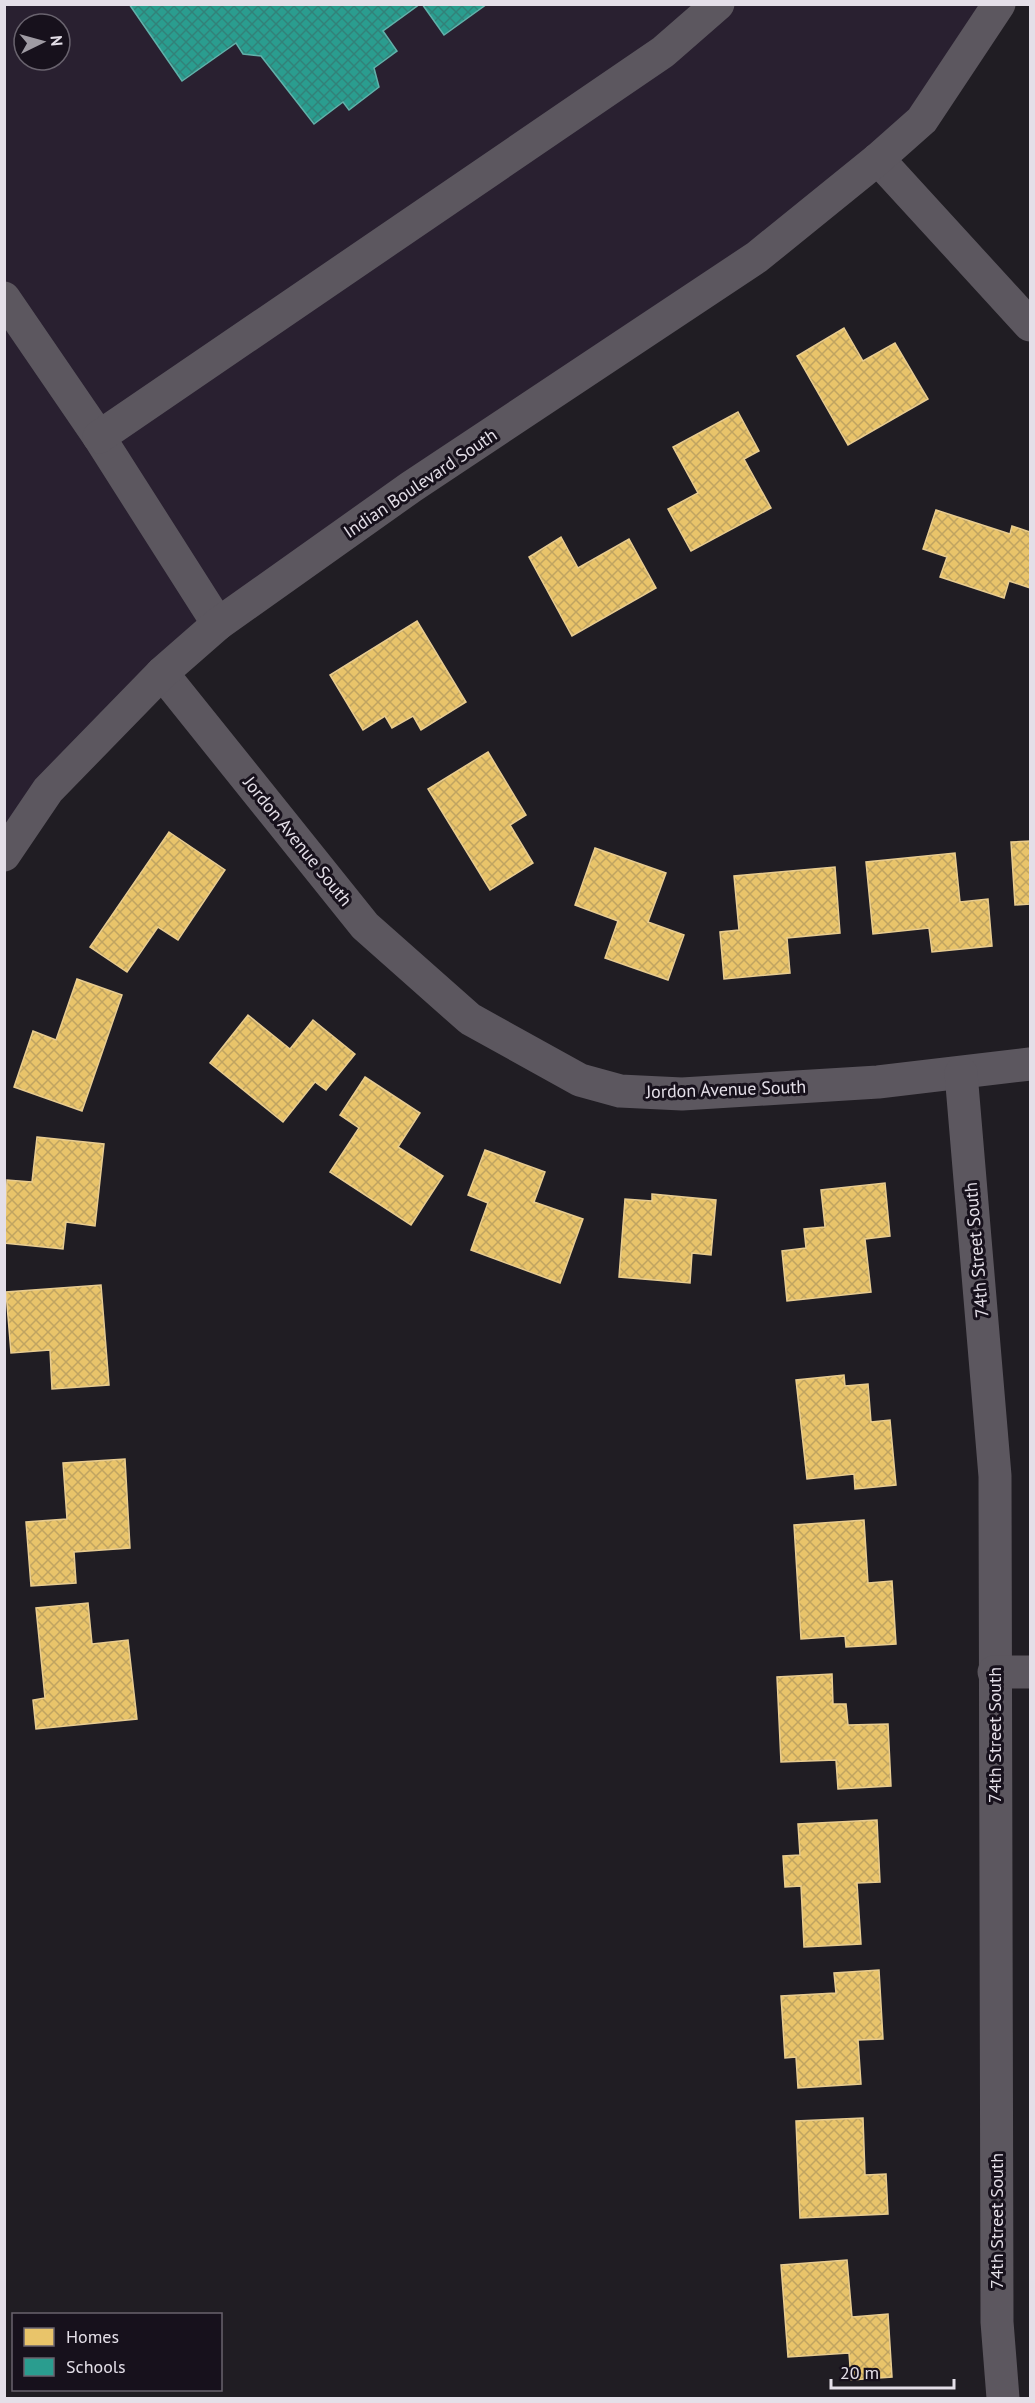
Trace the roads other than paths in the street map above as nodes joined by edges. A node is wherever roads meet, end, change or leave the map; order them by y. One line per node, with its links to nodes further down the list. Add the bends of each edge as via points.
1 (718, 4): 6 (street, via 663,52)
2 (999, 4): 3 (street, Indian Boulevard South, via 922,120)
3 (878, 159): 5 (street); 7 (street, Indian Boulevard South, via 757,257 411,488)
4 (4, 298): 6 (street)
5 (1030, 325)
6 (99, 437): 7 (street)
7 (218, 624): 8 (street, Indian Boulevard South)
8 (162, 673): 9 (street, Indian Boulevard South, via 48,790); 11 (street, Jordon Avenue South, via 365,926 470,1019 580,1080 620,1091 682,1094)
9 (4, 855)
10 (1030, 1064): 11 (street, Jordon Avenue South)
11 (960, 1073): 12 (street, 74th Street South, via 995,1476)
12 (994, 1672): 13 (street); 14 (street, 74th Street South, via 997,2322)
13 (1030, 1672)
14 (1003, 2398)

